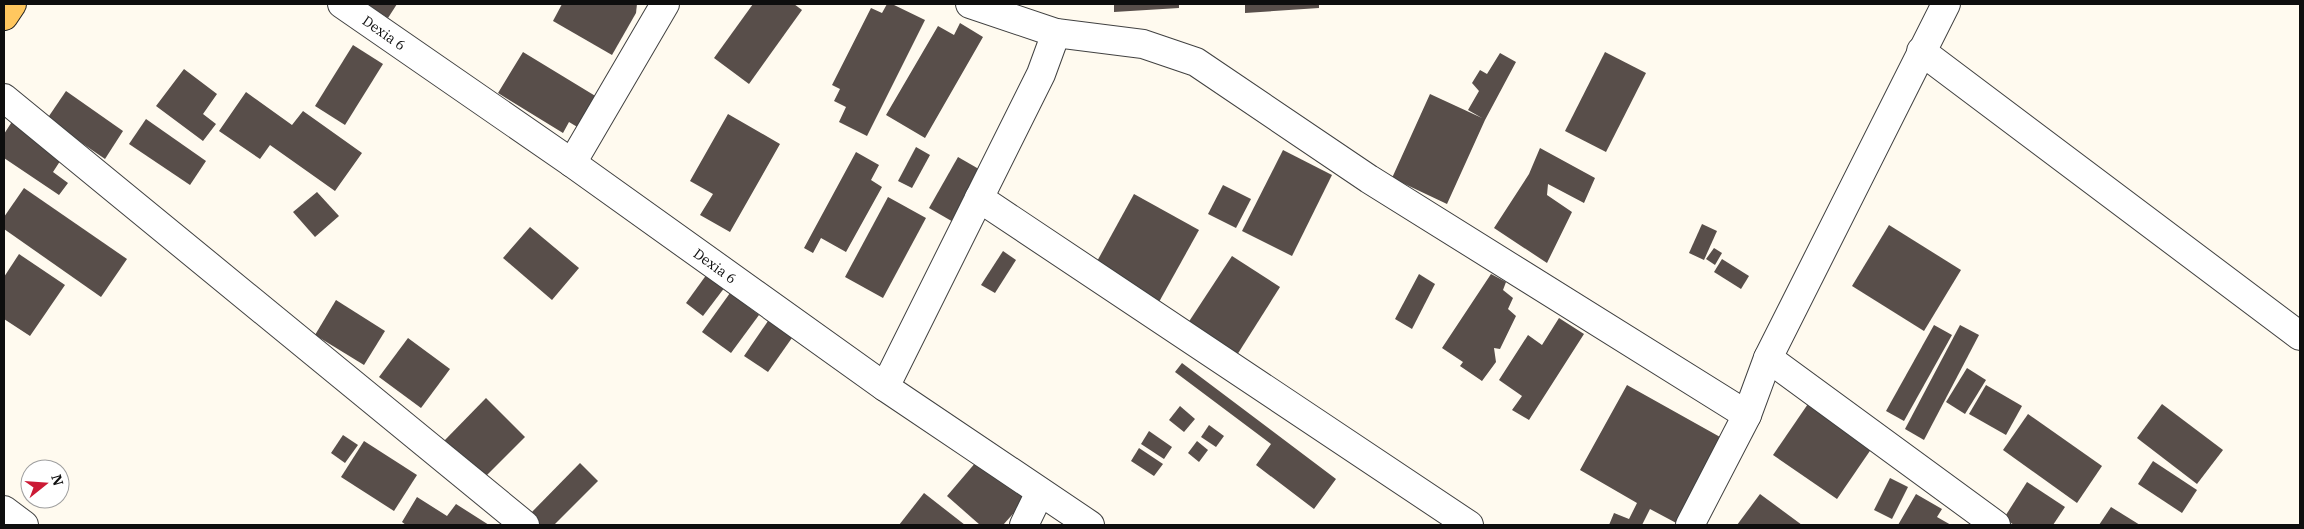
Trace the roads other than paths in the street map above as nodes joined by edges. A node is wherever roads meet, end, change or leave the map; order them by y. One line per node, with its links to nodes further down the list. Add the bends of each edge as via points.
1 (12, 4): 6 (main road)
2 (342, 4): 10 (street, Dexia 6)
3 (664, 4): 10 (street)
4 (970, 4): 7 (street)
5 (1946, 4): 8 (street)
6 (4, 16)
7 (1056, 33): 11 (street, via 1041,74); 15 (street, via 1143,44 1196,62 1369,179)
8 (1921, 51): 12 (street); 13 (street)
9 (4, 98): 19 (street)
10 (572, 163): 14 (street, Dexia 6)
11 (979, 198): 14 (street); 22 (street)
12 (2300, 336)
13 (1768, 358): 15 (street); 24 (street)
14 (885, 387): 16 (street, Dexia 6)
15 (1746, 415): 23 (street)
16 (1040, 492): 20 (street); 21 (street, Dexia 6)
17 (4, 510): 18 (street)
18 (24, 525)
19 (525, 525)
20 (1024, 525)
21 (1090, 525)
22 (1469, 525)
23 (1690, 525)
24 (1996, 525)

